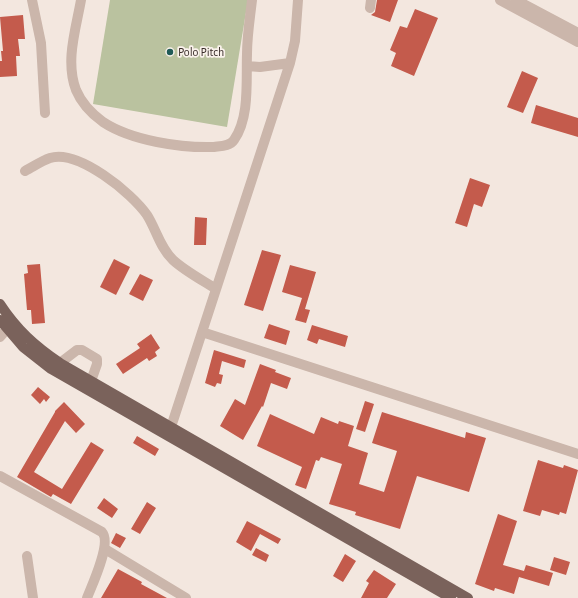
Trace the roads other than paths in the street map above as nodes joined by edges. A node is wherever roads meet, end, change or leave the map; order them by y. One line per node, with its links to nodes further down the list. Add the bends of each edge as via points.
1 (32, 0): 11 (street, via 41,43)
2 (81, 0): 10 (street, via 72,51 76,90 93,114 124,132 150,140 195,148 231,143 242,118)
3 (252, 0): 10 (street)
4 (298, 0): 9 (street, via 295,41)
5 (500, 0): 8 (street)
6 (516, 0): 7 (street)
7 (578, 33)
8 (578, 42)
9 (290, 62): 10 (street, via 260,67); 13 (street)
10 (247, 66)
11 (45, 113)
12 (25, 171): 13 (street, via 50,158 72,159 94,168 146,213 173,260)
13 (216, 289): 17 (street)
14 (0, 304): 16 (main road)
15 (0, 320): 16 (main road)
16 (10, 326): 18 (street); 19 (main road); 29 (main road, via 23,348 51,369)
17 (202, 332): 21 (street); 22 (street)
18 (0, 337)
19 (60, 363): 20 (main road); 20 (street, via 77,350 82,350 98,361)
20 (91, 381): 21 (main road)
21 (171, 427): 30 (main road)
22 (578, 454)
23 (0, 476): 24 (street, via 102,532 106,538)
24 (105, 549): 27 (street); 28 (street)
25 (27, 556): 26 (street)
26 (33, 598)
27 (87, 598)
28 (186, 598)
29 (451, 598)
30 (468, 598)

